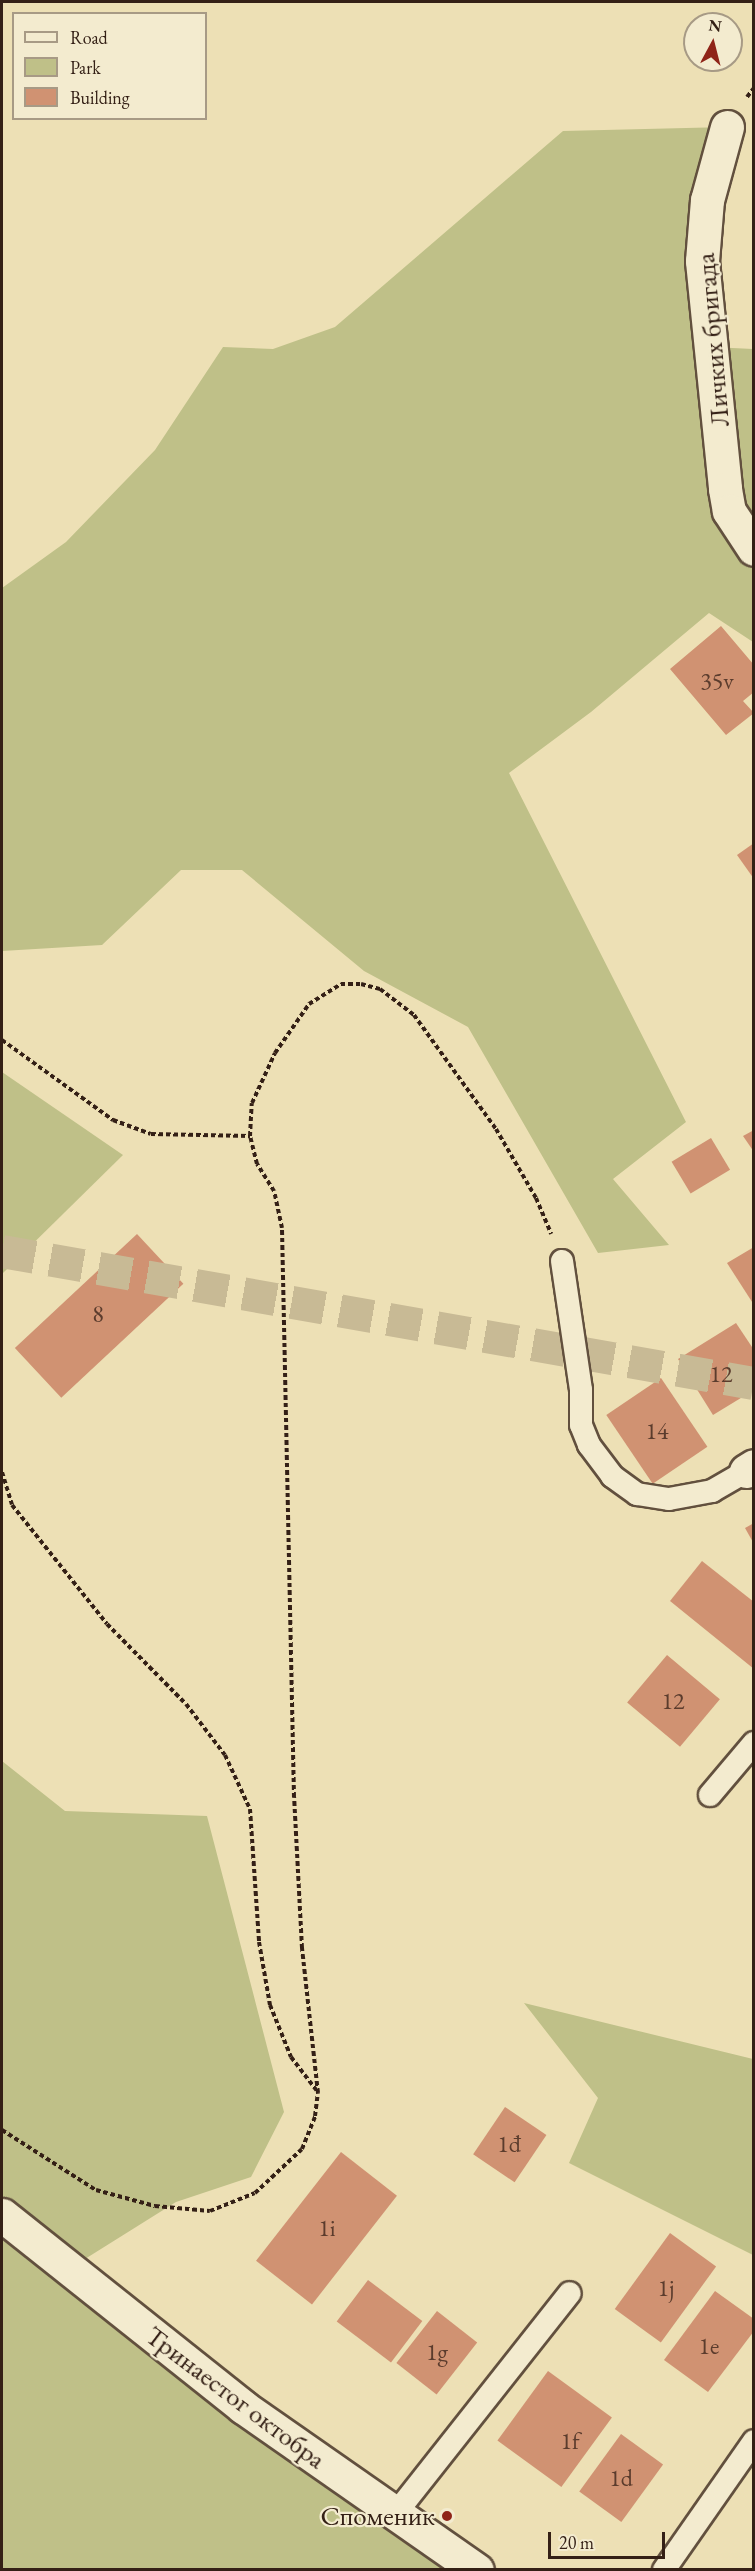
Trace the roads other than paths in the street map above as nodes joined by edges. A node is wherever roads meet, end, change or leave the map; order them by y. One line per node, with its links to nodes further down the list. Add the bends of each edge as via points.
1 (727, 127): 2 (street, Личких бригада, via 708,200 702,261 724,489 729,511)
2 (753, 549)
3 (562, 1261): 4 (lane, via 580,1390 580,1425 589,1445 612,1476 637,1494 669,1498 711,1491)
4 (750, 1469)
5 (753, 1743): 6 (lane)
6 (710, 1795)
7 (2, 2215): 10 (street, Тринаестог октобра, via 243,2407)
8 (570, 2293): 10 (lane)
9 (753, 2441): 12 (lane)
10 (396, 2513): 11 (street, Тринаестог октобра)
11 (477, 2570)
12 (664, 2570)

